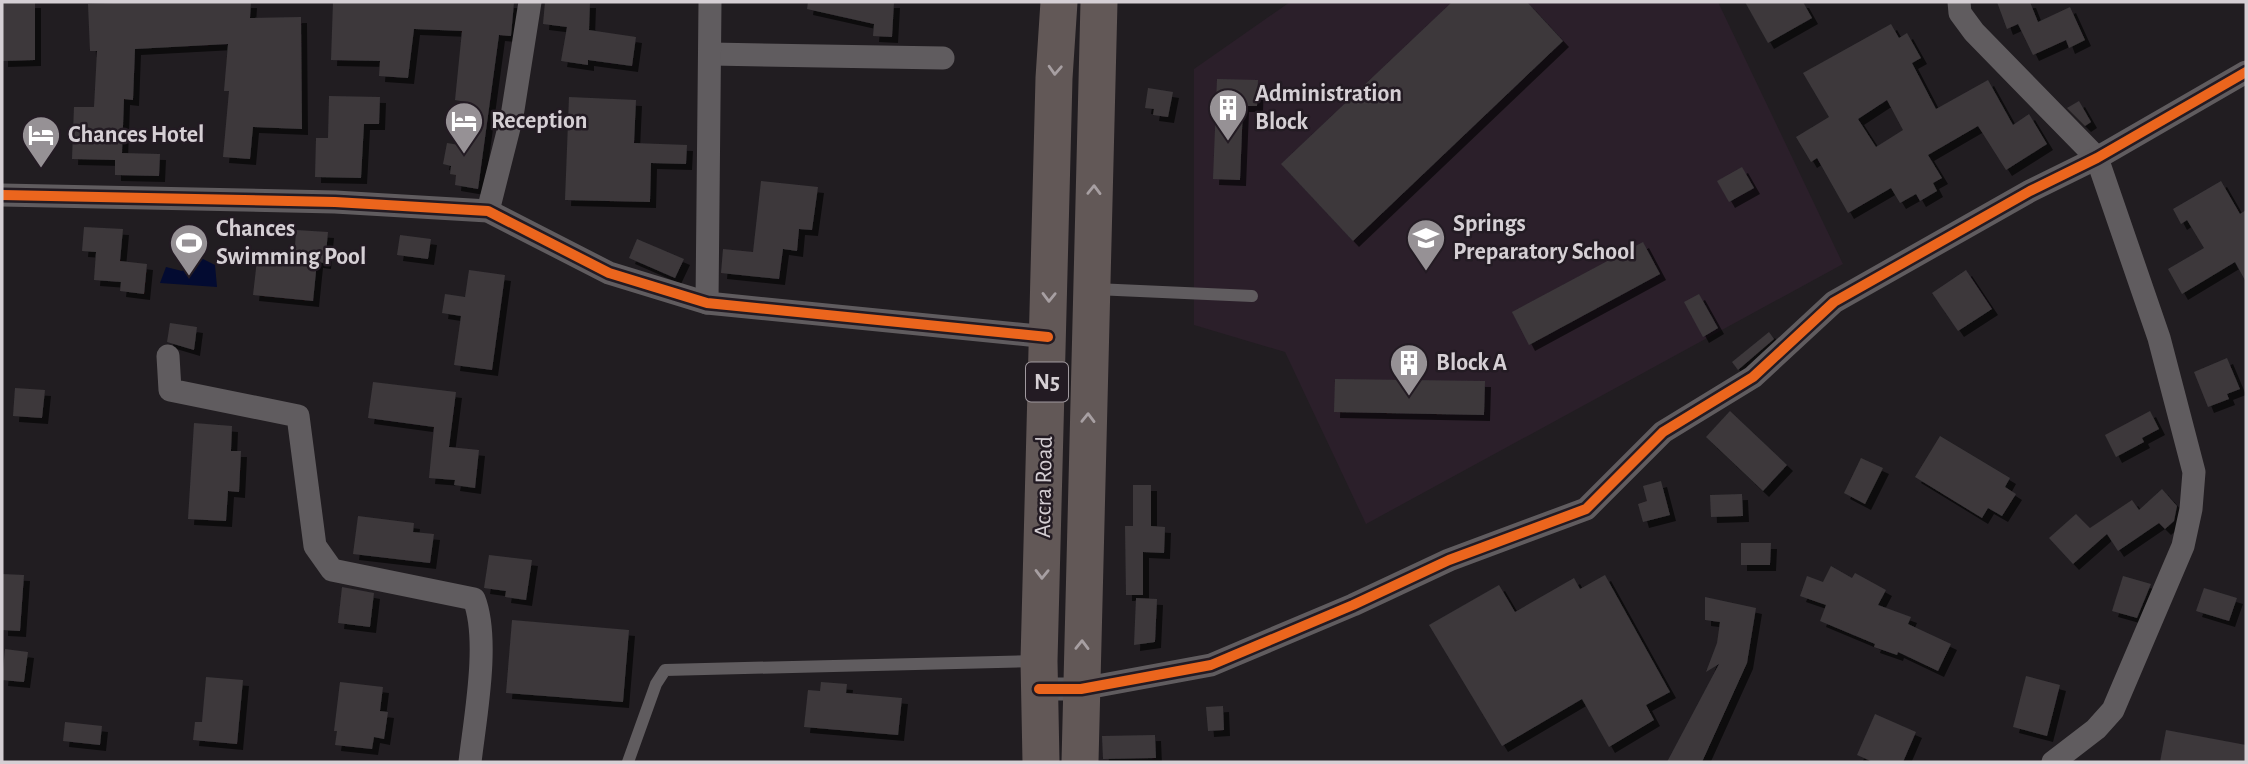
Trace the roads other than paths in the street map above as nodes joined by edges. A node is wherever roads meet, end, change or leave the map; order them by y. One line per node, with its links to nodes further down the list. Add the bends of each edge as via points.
1 (530, 2): 11 (street, via 512,116)
2 (710, 2): 6 (street)
3 (1059, 2): 15 (main road, Accra Road / N5, one-way to 15)
4 (1100, 2): 12 (main road, Accra Road / N5, one-way to 4)
5 (1959, 2): 9 (street, via 1960,13 1974,32)
6 (711, 54): 7 (street); 14 (street)
7 (943, 58)
8 (2246, 72): 9 (street)
9 (2097, 158): 18 (street, via 1834,302 1753,377 1663,432 1587,509 1449,560 1212,666); 23 (street, via 2159,338 2194,472 2183,546 2113,710)
10 (2, 195): 11 (street, via 335,202)
11 (488, 211): 14 (street, via 608,273)
12 (1091, 289): 13 (lane); 18 (main road, Accra Road / N5, one-way to 12)
13 (1252, 296)
14 (707, 303): 15 (street)
15 (1048, 337): 17 (main road, Accra Road / N5, one-way to 17)
16 (168, 356): 19 (street, via 170,390 298,416 314,546 332,570 474,599 480,613 479,685)
17 (1039, 675): 18 (street); 20 (lane, via 665,670); 21 (main road, Accra Road / N5)
18 (1082, 689): 22 (main road, Accra Road / N5)
19 (470, 762)
20 (628, 762)
21 (1041, 762)
22 (1080, 762)
23 (2053, 762)

